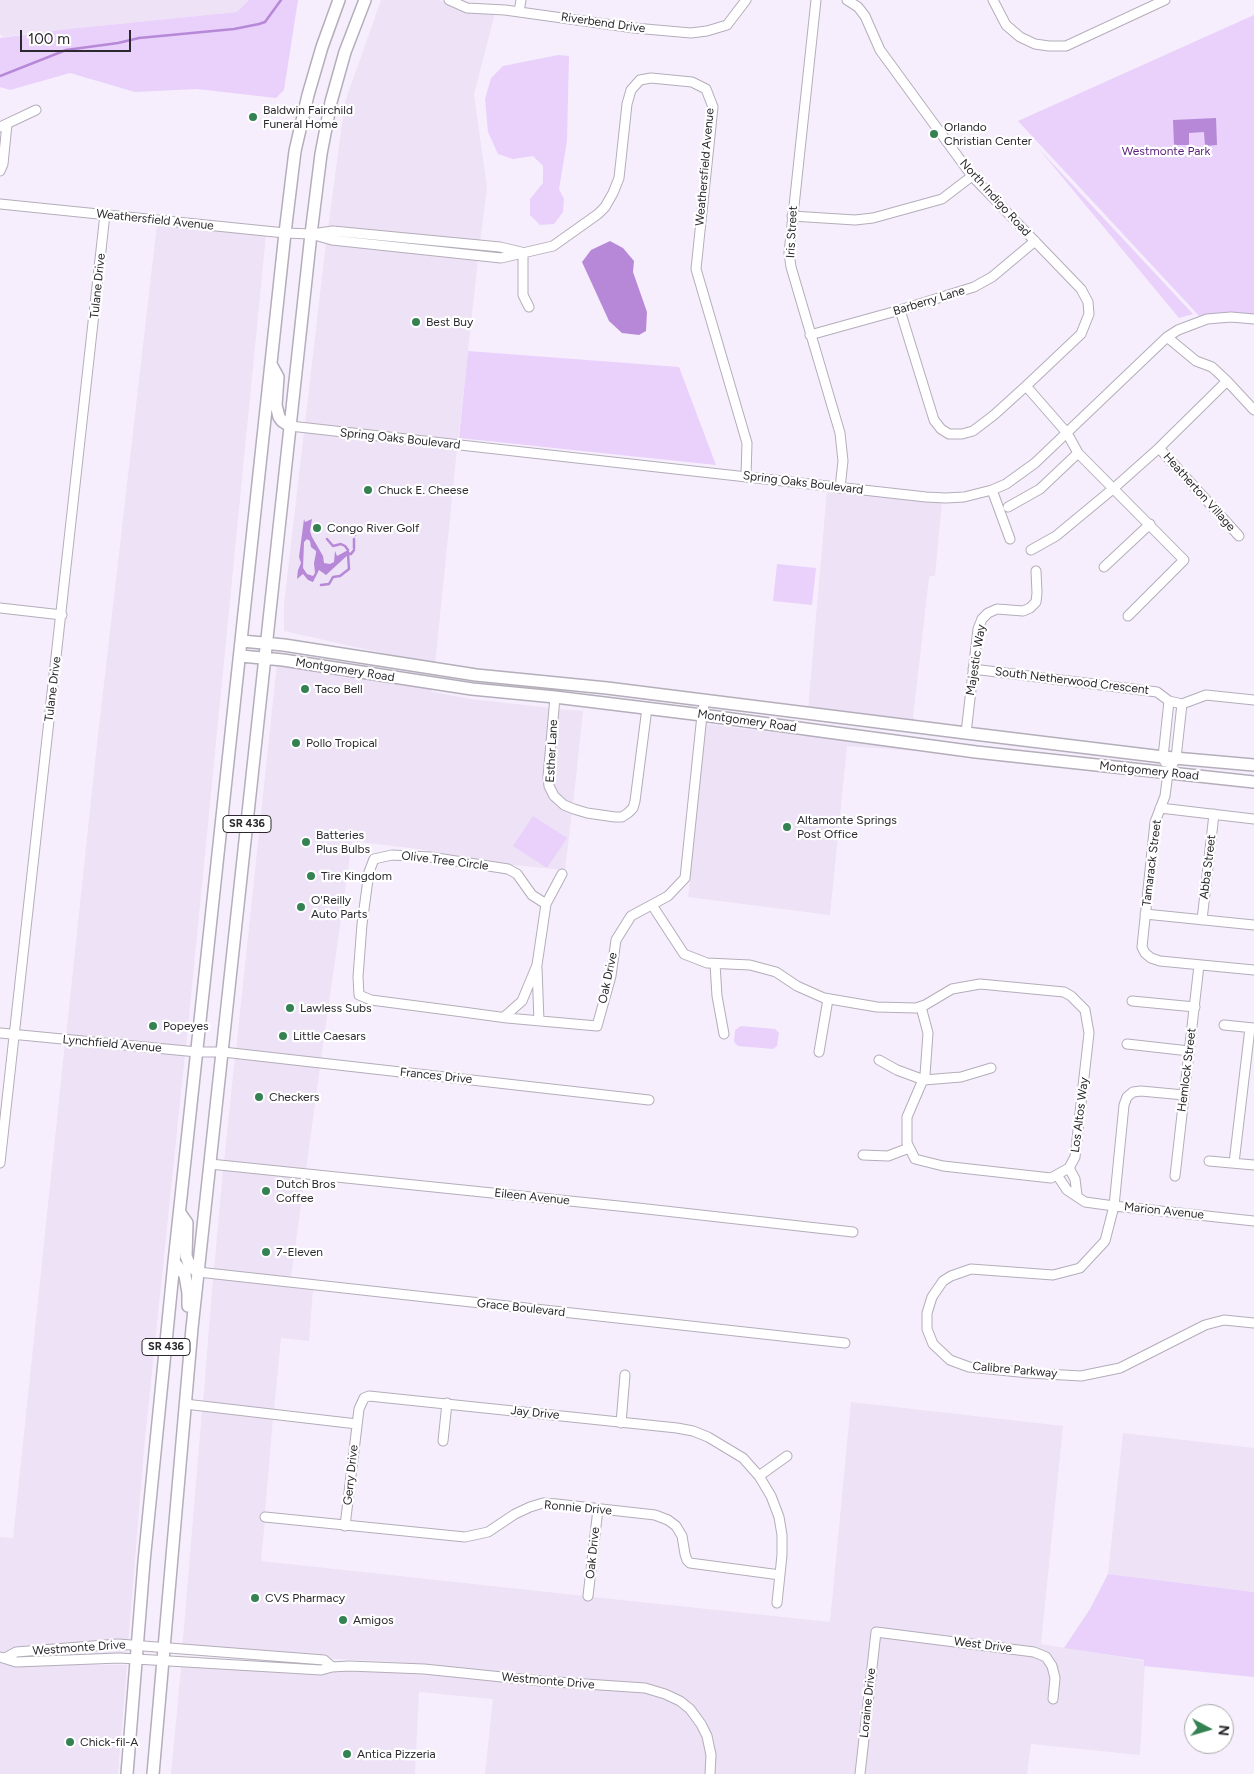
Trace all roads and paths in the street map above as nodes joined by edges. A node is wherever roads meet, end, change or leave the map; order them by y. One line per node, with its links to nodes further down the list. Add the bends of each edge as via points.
1 (339, 0): 19 (main road, SR 436, via 322,46 295,151)
2 (449, 0): 10 (street, Riverbend Drive, via 467,8)
3 (522, 0): 10 (street)
4 (746, 0): 10 (street, Riverbend Drive, via 727,25 691,33)
5 (816, 0): 18 (street, Iris Street)
6 (847, 0): 15 (street, North Indigo Road, via 865,16 880,50)
7 (992, 0): 8 (street, via 1006,25 1020,37 1049,46 1066,46)
8 (1165, 0)
9 (363, 2): 20 (main road, SR 436, via 331,102)
10 (518, 12)
11 (36, 110): 12 (street)
12 (4, 126): 13 (street)
13 (2, 153): 14 (street)
14 (0, 171)
15 (972, 176): 18 (street, via 942,200 873,218); 21 (street, North Indigo Road)
16 (0, 204): 17 (street, Weathersfield Avenue)
17 (105, 214): 19 (street, Weathersfield Avenue); 48 (street, Tulane Drive)
18 (792, 216): 26 (street, Iris Street, via 790,267)
19 (285, 233): 20 (street, Weathersfield Avenue); 28 (main road, SR 436)
20 (311, 234): 22 (street, Weathersfield Avenue, via 333,231 500,247); 32 (main road, SR 436)
21 (1035, 242): 24 (street, Barberry Lane, via 992,277 974,287); 30 (street, North Indigo Road, via 1080,289 1088,302 1089,314 1081,334)
22 (524, 253): 23 (street, via 523,295); 36 (street, Weathersfield Avenue, via 553,246 605,207 619,178 627,104 631,90 640,80 692,82 706,89 713,107 696,269 747,443)
23 (528, 307)
24 (900, 310): 26 (street, Barberry Lane); 30 (street, North Indigo Road, via 934,420 940,429 949,434 973,431)
25 (1254, 319): 27 (street, Spring Oaks Boulevard, via 1208,319 1178,330)
26 (810, 335): 37 (street, Iris Street, via 840,432 844,461)
27 (1167, 338): 29 (street, via 1196,361 1212,367); 33 (street, Spring Oaks Boulevard)
28 (271, 364): 32 (main road, via 278,377 276,405 279,417); 50 (main road, SR 436)
29 (1227, 381): 31 (street); 34 (street, Heatherton Village)
30 (1026, 386): 33 (street)
31 (1254, 410)
32 (290, 426): 36 (street, Spring Oaks Boulevard); 51 (main road, SR 436)
33 (1067, 433): 35 (street); 39 (street, Spring Oaks Boulevard, via 1018,476)
34 (1159, 448): 38 (street, Heatherton Village); 42 (street, Heatherton Village)
35 (1078, 453): 38 (street); 40 (street, via 1040,489)
36 (746, 476): 37 (street, Spring Oaks Boulevard)
37 (840, 488): 39 (street, Spring Oaks Boulevard, via 946,498)
38 (1114, 488): 41 (street); 44 (street, Heatherton Village, via 1056,536)
39 (992, 490): 40 (street)
40 (1004, 508): 43 (street)
41 (1150, 524): 45 (street); 49 (street, via 1184,560)
42 (1239, 536)
43 (1010, 539)
44 (1031, 550)
45 (1104, 567)
46 (1036, 571): 54 (street, Majestic Way, via 1036,602 1030,608 1023,611 997,609 982,619)
47 (0, 608): 48 (street)
48 (62, 615): 96 (street, Tulane Drive)
49 (1128, 616)
50 (242, 641): 51 (main road, Montgomery Road); 52 (main road, SR 436)
51 (266, 644): 53 (main road, SR 436); 55 (main road, Montgomery Road, via 476,675)
52 (241, 656): 53 (main road, Montgomery Road); 99 (main road, SR 436)
53 (264, 658): 56 (main road, Montgomery Road, via 472,689); 100 (main road, SR 436)
54 (973, 669): 59 (street, South Netherwood Crescent, via 1157,692); 64 (street, Majestic Way)
55 (607, 688): 56 (main road, via 591,691 574,688); 57 (main road, Montgomery Road)
56 (555, 697): 61 (main road, Montgomery Road); 61 (street, Esther Lane, via 548,777 554,796 574,809 615,817 622,817 633,808)
57 (705, 700): 62 (street, Oak Drive); 63 (main road, Montgomery Road)
58 (1254, 700): 60 (street, via 1206,695)
59 (1168, 701): 60 (street, South Netherwood Crescent); 67 (street, Tamarack Street)
60 (1182, 704): 68 (street, Tamarack Street)
61 (647, 708): 62 (main road, Montgomery Road)
62 (702, 715): 65 (main road, Montgomery Road); 78 (street, Oak Drive, via 685,878 668,896)
63 (858, 720): 64 (main road, Montgomery Road); 65 (main road)
64 (966, 733): 66 (main road, Montgomery Road)
65 (845, 734): 69 (main road, Montgomery Road)
66 (1052, 743): 67 (main road, Montgomery Road); 69 (main road)
67 (1163, 757): 68 (main road, Montgomery Road); 71 (street, Tamarack Street)
68 (1176, 758): 70 (main road, Montgomery Road); 71 (street, Tamarack Street)
69 (1050, 760): 71 (main road, Montgomery Road)
70 (1254, 765)
71 (1168, 773): 72 (main road, Montgomery Road); 73 (street, Tamarack Street)
72 (1254, 782)
73 (1160, 808): 74 (street); 79 (street, Tamarack Street, via 1155,822)
74 (1214, 814): 75 (street); 80 (street, Abba Street)
75 (1254, 819)
76 (562, 874): 77 (street)
77 (546, 904): 83 (street); 90 (street, Olive Tree Circle, via 532,895 517,874 508,869 430,857 392,855 374,859 369,872 362,924 359,995 371,1000)
78 (652, 905): 82 (street, Los Altos Way, via 684,954); 91 (street, Oak Drive, via 631,916 616,940 611,976 596,1026)
79 (1145, 914): 80 (street); 84 (street, Tamarack Street, via 1142,947 1151,958)
80 (1202, 920): 81 (street)
81 (1254, 925)
82 (715, 964): 86 (street, Los Altos Way, via 750,965 776,972 797,986); 95 (street)
83 (537, 965): 90 (street, via 522,1001); 91 (street)
84 (1199, 965): 85 (street); 89 (street, Hemlock Street)
85 (1254, 970)
86 (828, 999): 88 (street, Los Altos Way, via 877,1007); 101 (street)
87 (1132, 1001): 89 (street)
88 (921, 1006): 104 (street, via 928,1033); 114 (street, Los Altos Way, via 952,990 980,984 1064,992 1085,1010 1089,1033 1075,1157)
89 (1194, 1008): 98 (street, Hemlock Street)
90 (504, 1017): 91 (street, Olive Tree Circle)
91 (539, 1020)
92 (1224, 1024): 93 (street)
93 (1252, 1028): 111 (street)
94 (0, 1033): 96 (street, Lynchfield Avenue)
95 (724, 1034)
96 (14, 1035): 99 (street, Lynchfield Avenue); 110 (street, Tulane Drive)
97 (1127, 1044): 98 (street)
98 (1189, 1051): 105 (street, Hemlock Street)
99 (197, 1052): 100 (street, Lynchfield Avenue); 119 (main road, SR 436)
100 (223, 1052): 106 (street, Frances Drive); 112 (main road, SR 436)
101 (819, 1052)
102 (879, 1060): 104 (street)
103 (991, 1068): 104 (street, via 961,1077)
104 (924, 1080): 107 (street, via 907,1117)
105 (1184, 1095): 116 (street, Hemlock Street); 118 (street, Calibre Parkway, via 1141,1090 1127,1097)
106 (649, 1100)
107 (909, 1148): 108 (street, via 888,1156); 115 (street, via 915,1159 943,1166 1051,1178)
108 (863, 1154)
109 (1209, 1161): 111 (street)
110 (0, 1163)
111 (1234, 1163): 113 (street)
112 (210, 1164): 121 (street, Eileen Avenue); 123 (main road, SR 436)
113 (1254, 1165)
114 (1069, 1168): 115 (street, Los Altos Way); 117 (street)
115 (1057, 1176): 117 (street, Marion Avenue, via 1068,1190)
116 (1175, 1176)
117 (1077, 1195): 118 (street, Marion Avenue, via 1084,1202)
118 (1114, 1206): 120 (street, Marion Avenue); 124 (street, Calibre Parkway, via 1106,1241 1080,1268 1053,1275 971,1270 943,1281 932,1297 928,1313 927,1329 933,1344 950,1360 969,1366 1081,1376 1120,1368 1205,1325 1224,1320)
119 (180, 1213): 122 (main road, SR 436); 123 (main road, via 187,1223 186,1256 190,1266)
120 (1254, 1221)
121 (853, 1232)
122 (174, 1262): 126 (main road, via 182,1269 187,1281); 142 (main road, SR 436)
123 (198, 1272): 125 (street, Grace Boulevard); 126 (main road, SR 436)
124 (1254, 1323)
125 (845, 1344)
126 (189, 1357): 129 (main road, SR 436)
127 (626, 1375): 130 (street)
128 (447, 1403): 130 (street, Jay Drive); 131 (street, Jay Drive, via 369,1396 360,1403); 132 (street)
129 (185, 1404): 131 (street); 143 (main road, SR 436)
130 (621, 1423): 134 (street, Jay Drive, via 693,1431 743,1458)
131 (356, 1424): 137 (street, Gerry Drive)
132 (444, 1441)
133 (787, 1456): 134 (street)
134 (759, 1476): 138 (street, Jay Drive, via 779,1517 782,1535)
135 (598, 1510): 137 (street, Ronnie Drive, via 543,1503 515,1514 488,1532 465,1537); 138 (street, Ronnie Drive, via 655,1515 668,1520 682,1536 690,1563); 139 (street, Oak Drive)
136 (265, 1516): 137 (street, Ronnie Drive)
137 (346, 1526)
138 (780, 1575): 140 (street, Jay Drive)
139 (588, 1596)
140 (777, 1603)
141 (876, 1632): 148 (street, West Drive, via 1034,1652 1046,1657 1052,1666 1055,1678); 152 (street, Loraine Drive)
142 (137, 1645): 143 (street, Westmonte Drive); 144 (street, Westmonte Drive, via 16,1652); 145 (main road, SR 436)
143 (163, 1647): 146 (main road, SR 436); 147 (street, Westmonte Drive, via 324,1660)
144 (2, 1658): 145 (street, Westmonte Drive, via 16,1662)
145 (136, 1659): 146 (street, Westmonte Drive); 149 (main road, SR 436)
146 (162, 1660): 147 (street, Westmonte Drive, via 320,1670); 150 (main road, SR 436)
147 (332, 1667): 151 (street, Westmonte Drive, via 424,1669 645,1688 680,1701 690,1709 707,1736)
148 (1053, 1699)
149 (127, 1774)
150 (153, 1774)
151 (710, 1774)
152 (860, 1774)

